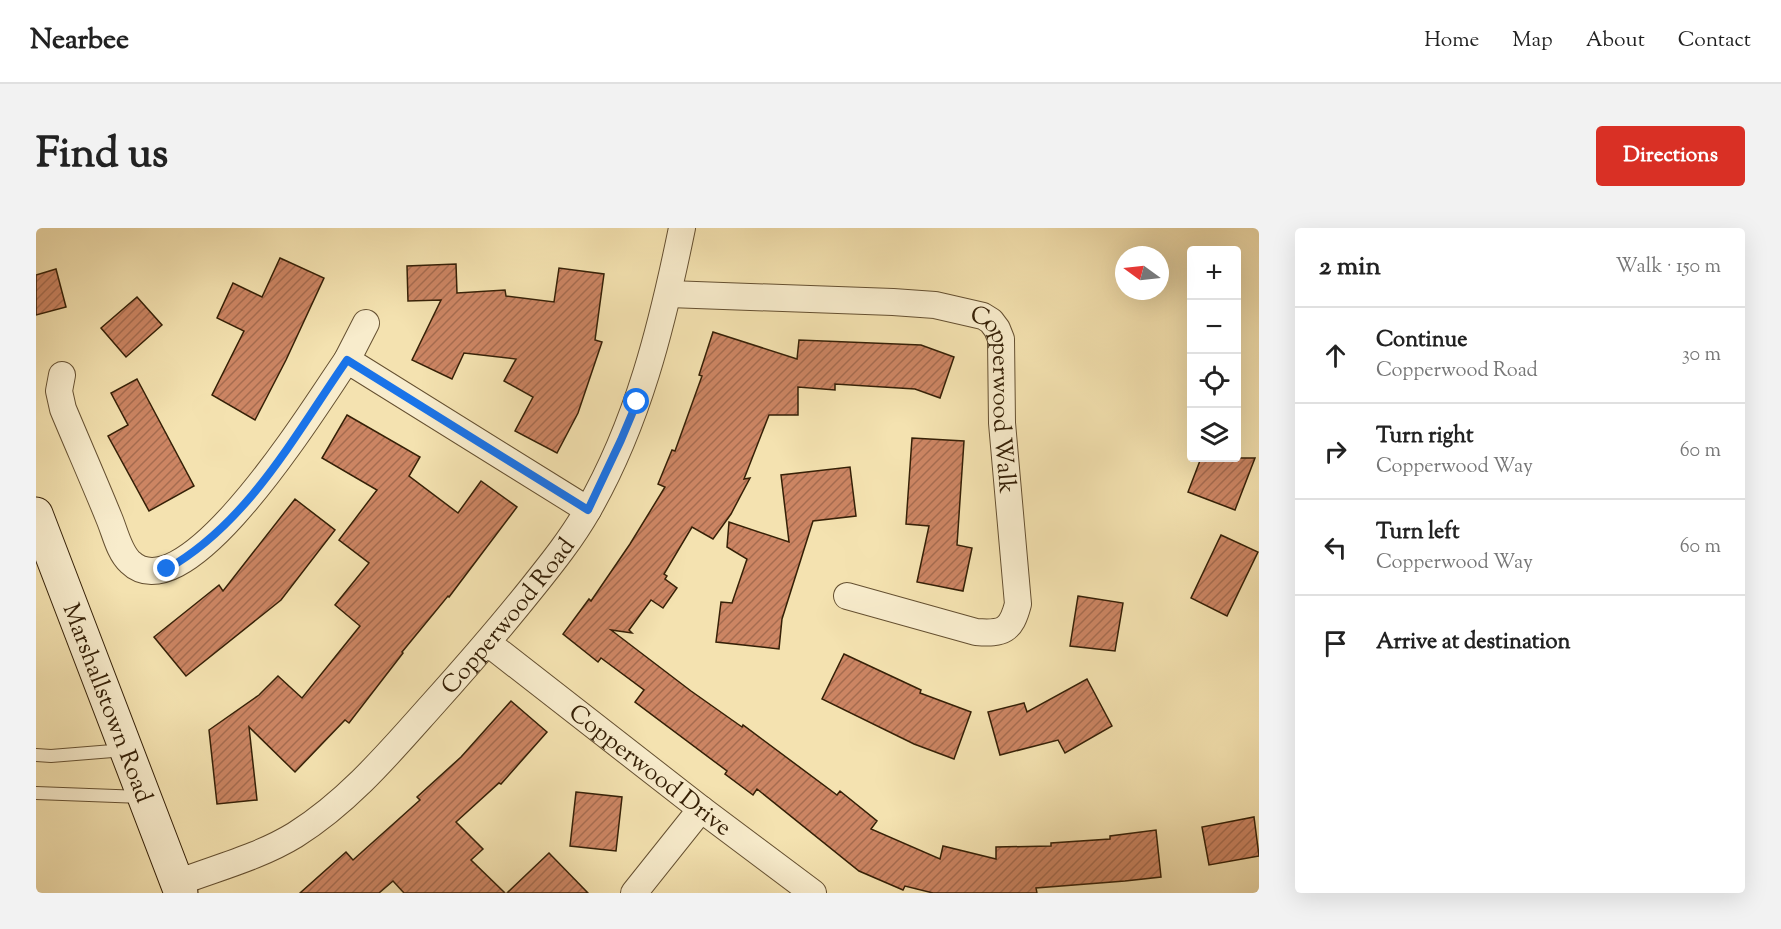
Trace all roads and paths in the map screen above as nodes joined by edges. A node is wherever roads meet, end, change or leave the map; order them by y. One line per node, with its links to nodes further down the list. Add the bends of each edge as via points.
1 (682, 228): 2 (street, Copperwood Road)
2 (669, 294): 6 (street, Copperwood Road, via 644,384); 8 (street, Copperwood Walk, via 935,305 983,316 997,329 1001,339 1002,423 1018,604 1014,620 1007,628 993,633 976,632)
3 (366, 323): 4 (street)
4 (347, 360): 5 (street, via 279,459 233,516 200,549 167,569 152,572 139,569 125,555 63,409 59,391); 6 (street)
5 (62, 375)
6 (588, 510): 9 (street, Copperwood Road, via 555,559)
7 (36, 514): 10 (main road, Marshallstown Road)
8 (847, 596)
9 (488, 643): 14 (street, Copperwood Drive); 15 (street, Copperwood Road, via 366,778 333,807 279,843)
10 (126, 750): 11 (lane); 13 (main road, Marshallstown Road)
11 (36, 755)
12 (36, 793): 13 (lane)
13 (143, 797): 15 (main road, Marshallstown Road)
14 (701, 809): 16 (street); 17 (street, Copperwood Drive)
15 (179, 888)
16 (634, 893)
17 (813, 893)

